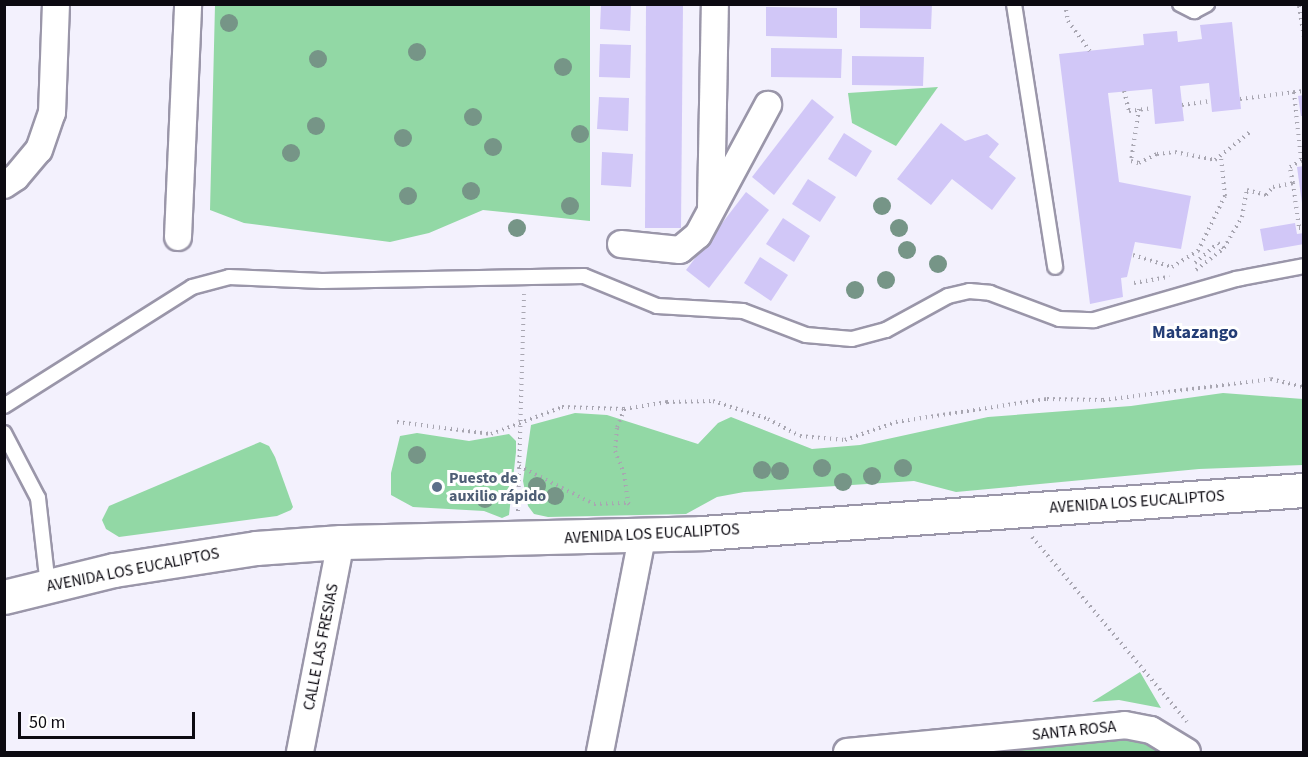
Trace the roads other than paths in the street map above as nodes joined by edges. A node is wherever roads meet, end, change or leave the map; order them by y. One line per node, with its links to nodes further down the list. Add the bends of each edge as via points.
1 (56, 4): 8 (street, via 52,113 39,150)
2 (188, 4): 10 (street)
3 (715, 4): 9 (street)
4 (1014, 4): 13 (lane)
5 (1180, 4): 6 (lane, via 1194,11)
6 (1208, 4)
7 (768, 105): 9 (street)
8 (4, 185)
9 (711, 214): 11 (street, via 698,235 680,249)
10 (178, 237)
11 (621, 244)
12 (1304, 266): 14 (lane, via 1236,279 1094,320 1059,319 990,293 969,291 948,296 886,330 852,339 806,335 743,311 657,306 584,276 322,281 229,277 192,287)
13 (1055, 267)
14 (4, 406)
15 (4, 433): 19 (lane, via 38,498)
16 (1304, 490): 17 (street, AVENIDA LOS EUCALIPTOS, via 1010,511)
17 (640, 524): 18 (street, AVENIDA LOS EUCALIPTOS); 22 (street)
18 (341, 542): 19 (street, AVENIDA LOS EUCALIPTOS, via 196,556); 21 (street, CALLE LAS FRESIAS)
19 (48, 586): 20 (street, AVENIDA LOS EUCALIPTOS)
20 (4, 597)
21 (300, 753)
22 (600, 753)
23 (847, 753): 24 (street, SANTA ROSA, via 1125,725 1151,730)
24 (1187, 753)

